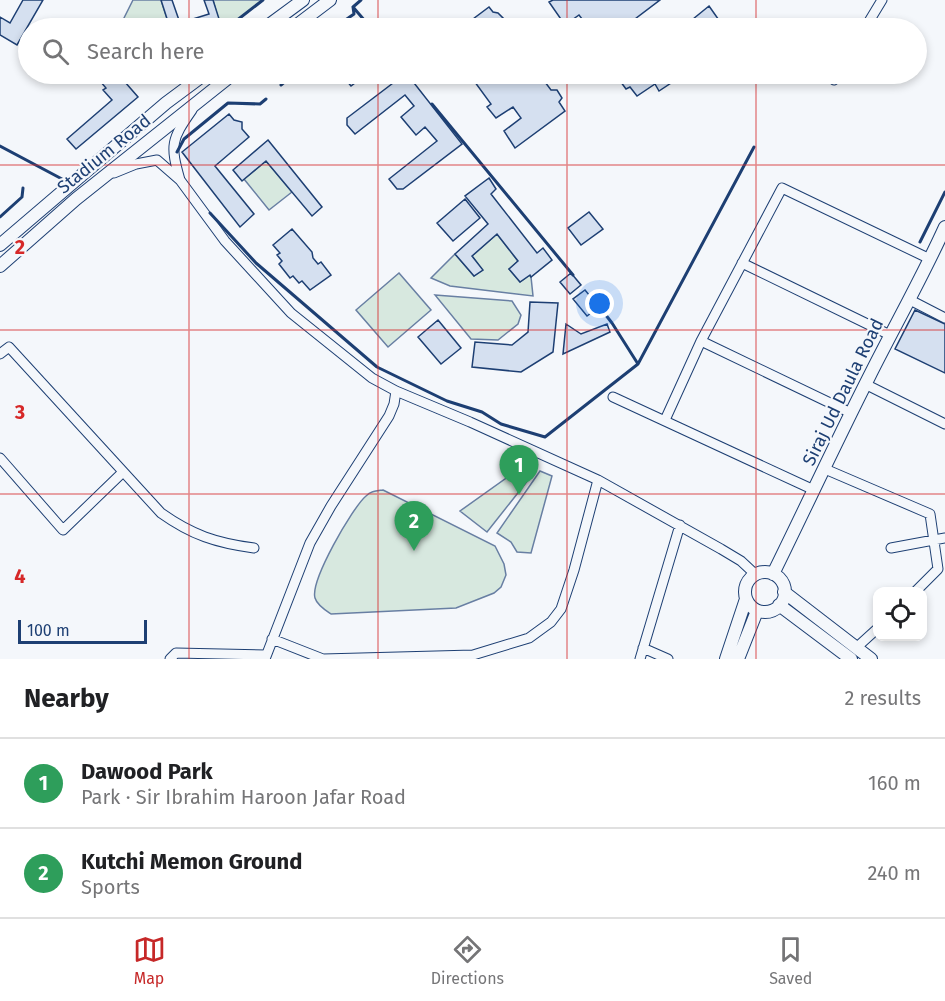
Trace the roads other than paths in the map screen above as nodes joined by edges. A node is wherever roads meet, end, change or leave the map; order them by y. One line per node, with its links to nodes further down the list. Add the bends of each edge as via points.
1 (303, 0): 4 (main road)
2 (882, 0): 6 (street)
3 (327, 1): 5 (main road)
4 (279, 18)
5 (306, 18)
6 (871, 18)
7 (192, 84): 13 (main road, Stadium Road)
8 (220, 84): 9 (main road, Stadium Road)
9 (200, 99): 10 (main road, Stadium Road); 11 (street, via 174,136)
10 (102, 178): 11 (street, via 157,160); 16 (main road, Stadium Road)
11 (180, 180): 23 (street, via 225,241 291,313 372,378)
12 (945, 227): 14 (main road, Siraj Ud Daula Road)
13 (0, 245)
14 (930, 259): 15 (street, via 782,188); 17 (main road, Siraj Ud Daula Road)
15 (742, 263): 19 (street); 20 (street)
16 (0, 266)
17 (910, 300): 18 (street); 19 (main road, Siraj Ud Daula Road)
18 (945, 318)
19 (890, 335): 22 (main road, Siraj Ud Daula Road)
20 (701, 341): 25 (street); 26 (street)
21 (0, 354): 30 (street, via 9,347)
22 (866, 384): 25 (main road, Siraj Ud Daula Road); 27 (street)
23 (396, 391): 31 (street); 46 (street, via 389,416 310,543)
24 (613, 397): 26 (street)
25 (851, 413): 29 (main road, Siraj Ud Daula Road)
26 (665, 420): 32 (street)
27 (945, 424)
28 (0, 458): 30 (street, via 63,530)
29 (825, 469): 32 (main road, Siraj Ud Daula Road); 35 (street, via 930,514)
30 (123, 471): 36 (street, via 161,513 183,529 224,544)
31 (598, 480): 33 (street); 50 (street, via 561,609 529,638)
32 (814, 490): 39 (main road, Siraj Ud Daula Road)
33 (680, 525): 38 (street); 47 (street)
34 (945, 538): 35 (street)
35 (934, 540): 37 (street); 40 (street, via 938,569)
36 (254, 548)
37 (891, 548)
38 (756, 574): 39 (main road); 42 (main road, via 747,582)
39 (773, 574): 41 (main road, via 781,581)
40 (919, 587)
41 (784, 592): 43 (main road); 48 (main road)
42 (746, 599): 44 (main road); 54 (main road)
43 (779, 605): 44 (main road, via 769,612); 48 (main road)
44 (757, 611): 55 (main road)
45 (873, 633): 48 (street)
46 (272, 639): 49 (street); 50 (street, via 322,659)
47 (643, 648): 52 (street); 53 (street)
48 (854, 653): 56 (main road)
49 (266, 657): 51 (street, via 176,653)
50 (474, 657)
51 (170, 659)
52 (640, 659)
53 (668, 659)
54 (726, 659)
55 (738, 659)
56 (871, 659)

